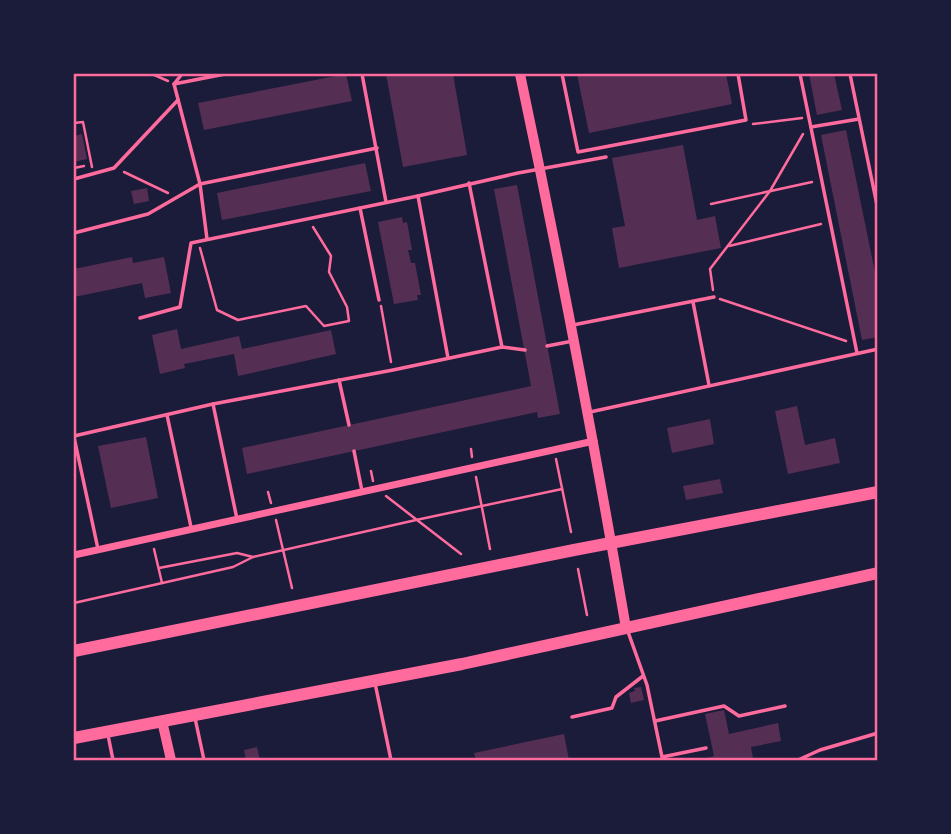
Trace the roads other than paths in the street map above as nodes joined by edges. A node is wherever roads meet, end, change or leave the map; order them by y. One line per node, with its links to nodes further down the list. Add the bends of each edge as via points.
1 (182, 74): 9 (lane)
2 (225, 74): 9 (lane)
3 (362, 74): 13 (lane)
4 (520, 74): 15 (street)
5 (562, 74): 6 (lane, via 578,152 746,120)
6 (738, 74)
7 (800, 74): 12 (lane)
8 (850, 74): 11 (lane)
9 (174, 84): 10 (lane)
10 (178, 100): 16 (lane, via 114,168); 18 (lane)
11 (859, 119): 12 (lane); 22 (lane)
12 (810, 122): 35 (lane)
13 (377, 148): 18 (lane); 20 (lane)
14 (606, 157): 15 (lane)
15 (541, 169): 17 (lane); 29 (street)
16 (74, 179)
17 (469, 183): 19 (lane); 32 (lane)
18 (200, 184): 23 (lane, via 148,214); 24 (lane)
19 (418, 196): 20 (lane); 36 (lane)
20 (386, 202): 21 (lane)
21 (360, 208): 24 (lane); 26 (lane)
22 (877, 210)
23 (74, 233)
24 (207, 239): 28 (lane, via 191,243 180,307)
25 (714, 297): 27 (lane)
26 (379, 300)
27 (693, 301): 29 (lane); 38 (lane)
28 (140, 318)
29 (571, 325): 30 (street)
30 (574, 340): 31 (lane); 40 (street)
31 (547, 346)
32 (502, 347): 34 (lane); 36 (lane)
33 (877, 349): 35 (lane)
34 (525, 350)
35 (857, 353): 38 (lane)
36 (448, 358): 37 (lane)
37 (339, 380): 39 (lane); 42 (lane)
38 (709, 385): 40 (lane)
39 (213, 404): 41 (lane); 48 (lane)
40 (588, 412): 44 (street)
41 (167, 415): 43 (lane); 49 (lane)
42 (349, 425)
43 (74, 436): 51 (lane)
44 (594, 441): 46 (street); 50 (street)
45 (354, 451): 46 (lane)
46 (362, 491): 48 (street)
47 (877, 492): 50 (main road)
48 (237, 520): 49 (street)
49 (191, 529): 51 (street)
50 (611, 543): 54 (street); 55 (main road)
51 (99, 549): 52 (street)
52 (74, 555)
53 (877, 573): 54 (main road)
54 (626, 628): 56 (lane); 57 (main road)
55 (74, 651)
56 (643, 676): 60 (lane, via 615,697 612,708); 61 (lane)
57 (374, 681): 59 (main road); 70 (lane)
58 (785, 706): 61 (lane, via 739,716 724,706)
59 (195, 715): 62 (main road); 69 (lane)
60 (572, 717)
61 (655, 720): 66 (lane, via 662,758)
62 (162, 721): 63 (main road); 68 (street)
63 (107, 732): 65 (main road); 67 (lane)
64 (877, 733): 71 (lane)
65 (74, 738)
66 (706, 748)
67 (113, 761)
68 (171, 761)
69 (204, 761)
70 (391, 761)
71 (798, 761)

